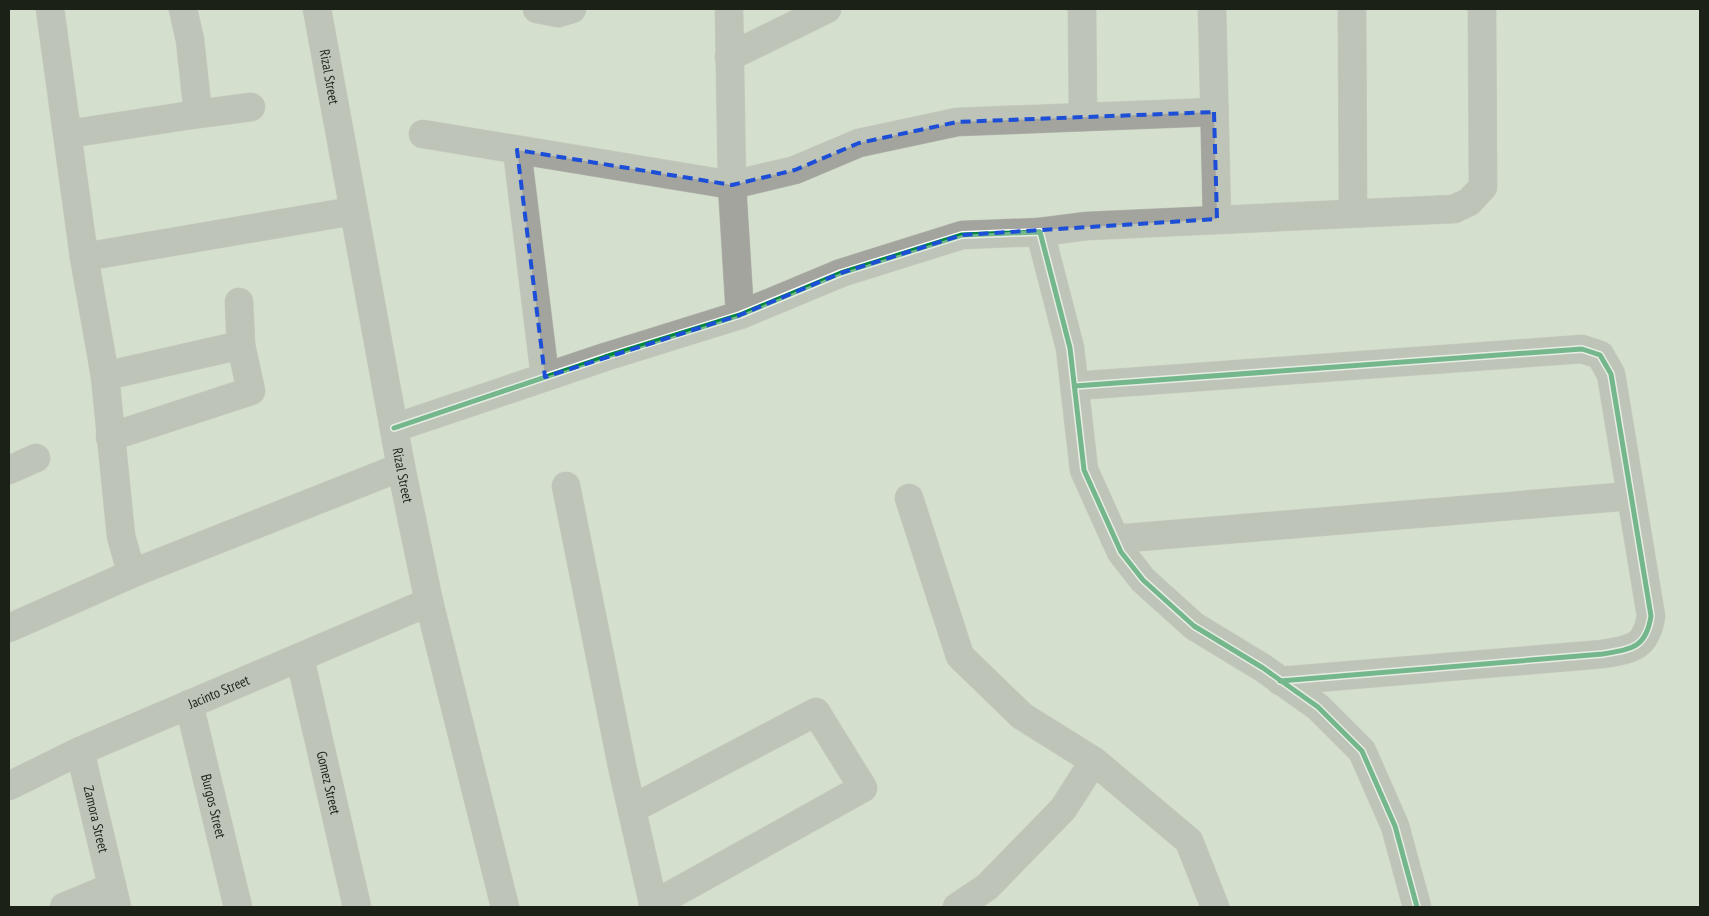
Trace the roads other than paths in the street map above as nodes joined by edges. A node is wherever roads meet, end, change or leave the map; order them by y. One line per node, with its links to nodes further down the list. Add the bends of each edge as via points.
1 (50, 9): 17 (street)
2 (183, 9): 15 (street, via 190,40)
3 (318, 9): 21 (street, Rizal Street)
4 (537, 9): 5 (street, via 558,13)
5 (572, 9)
6 (729, 9): 12 (street)
7 (827, 9): 12 (street)
8 (1082, 9): 16 (street)
9 (1212, 9): 14 (street)
10 (1352, 9): 22 (street)
11 (1482, 9): 22 (street, via 1483,187 1469,202 1454,209)
12 (729, 57): 20 (street)
13 (251, 107): 15 (street)
14 (1214, 112): 16 (street); 23 (street)
15 (198, 114): 17 (street)
16 (1083, 117): 20 (street, via 957,122 859,143 795,170)
17 (68, 134): 25 (street)
18 (423, 134): 19 (street)
19 (517, 150): 20 (street); 30 (street)
20 (732, 185): 27 (street)
21 (353, 211): 25 (street); 32 (street, Rizal Street)
22 (1352, 212): 23 (street)
23 (1217, 219): 24 (street, via 1087,226)
24 (1040, 232): 27 (street, via 962,235 841,273); 31 (street, via 1070,348)
25 (84, 258): 29 (street)
26 (239, 302): 28 (street)
27 (740, 315): 30 (street)
28 (241, 345): 29 (street); 33 (street, via 251,391)
29 (105, 376): 33 (street)
30 (545, 377): 32 (street)
31 (1075, 386): 38 (street, via 1582,349 1600,355 1612,374); 40 (street, via 1084,470)
32 (394, 428): 35 (street, Rizal Street)
33 (110, 437): 41 (street, via 121,536 128,561)
34 (36, 458): 36 (street)
35 (401, 467): 41 (street); 42 (street, Rizal Street)
36 (9, 470)
37 (566, 486): 50 (street)
38 (1631, 496): 40 (street); 45 (street, via 1650,616 1648,633 1631,649)
39 (909, 498): 48 (street, via 960,656 1022,716)
40 (1115, 539): 45 (street, via 1143,580 1194,626)
41 (138, 571): 43 (street)
42 (429, 602): 44 (street, Jacinto Street); 56 (street, Rizal Street)
43 (9, 628)
44 (300, 658): 46 (street, Jacinto Street); 55 (street, Gomez Street)
45 (1280, 681): 59 (street, via 1318,707 1362,751 1395,826)
46 (189, 704): 47 (street, Jacinto Street); 54 (street, Burgos Street)
47 (80, 751): 49 (street, Jacinto Street); 51 (street, Zamora Street)
48 (1094, 761): 57 (street, via 1063,809 987,887); 58 (street, via 1189,841)
49 (9, 786)
50 (632, 809): 52 (street); 52 (street, via 816,712 863,788)
51 (114, 897): 53 (street, Zamora Street)
52 (653, 906)
53 (64, 907)
54 (238, 907)
55 (356, 907)
56 (505, 907)
57 (957, 907)
58 (1215, 907)
59 (1417, 907)

